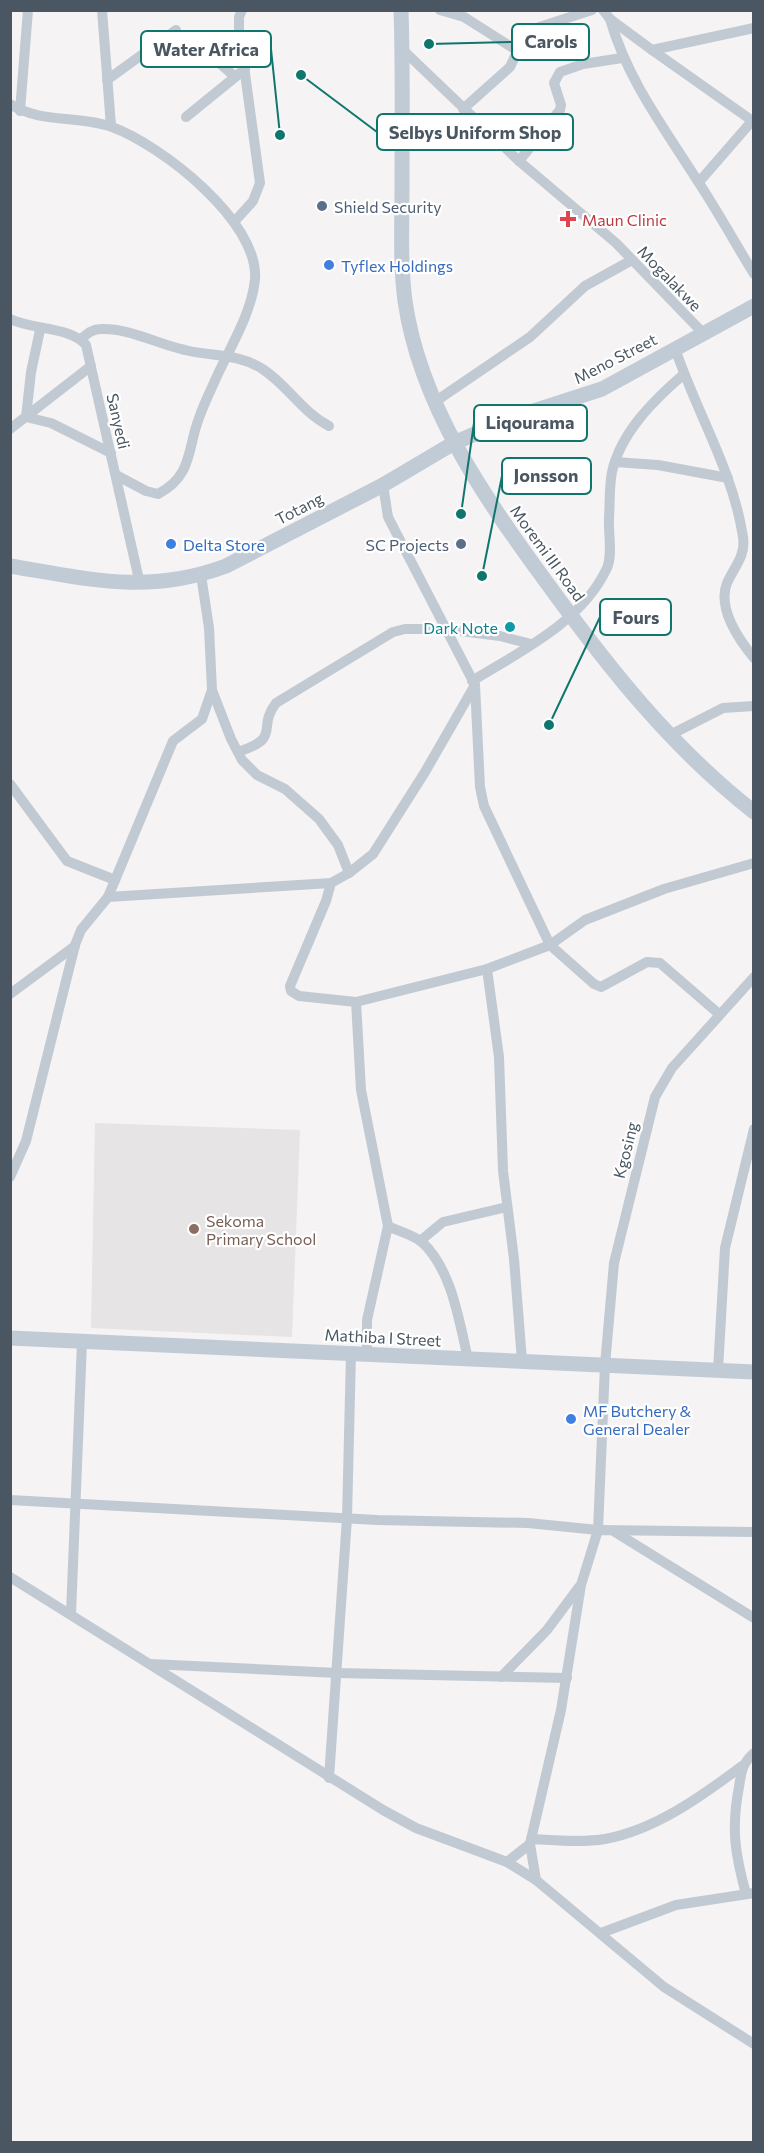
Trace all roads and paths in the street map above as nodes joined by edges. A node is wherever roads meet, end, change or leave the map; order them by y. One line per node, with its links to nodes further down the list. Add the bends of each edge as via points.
1 (28, 10): 21 (street)
2 (102, 10): 18 (street)
3 (242, 10): 16 (street, via 239,17)
4 (401, 10): 11 (street, Moremi III Road)
5 (440, 10): 12 (street, via 464,17)
6 (592, 10): 12 (street, via 527,32)
7 (603, 10): 8 (street)
8 (610, 20): 13 (street); 15 (street)
9 (753, 28): 13 (street)
10 (176, 30): 18 (street)
11 (403, 50): 20 (street, Mogalakwe); 39 (street, Moremi III Road, via 405,302)
12 (516, 50): 20 (street, via 504,74)
13 (652, 50): 23 (street)
14 (197, 51): 17 (street, via 214,58)
15 (622, 58): 25 (street, via 584,64 555,77 560,110); 26 (street)
16 (245, 69): 17 (street); 27 (street, via 260,183 253,201)
17 (235, 77): 22 (street)
18 (108, 80): 24 (street)
19 (10, 104): 21 (street)
20 (463, 109): 25 (street, Mogalakwe)
21 (20, 111): 24 (street)
22 (186, 117)
23 (753, 122): 26 (street)
24 (111, 126): 27 (street, via 191,175)
25 (519, 161): 28 (street, Mogalakwe)
26 (699, 182): 29 (street)
27 (234, 222): 36 (street, via 254,259 255,279 246,313)
28 (632, 260): 33 (street, Mogalakwe); 39 (street, via 585,286 530,337)
29 (753, 274)
30 (753, 306): 33 (street, Meno Street)
31 (10, 319): 32 (street)
32 (40, 330): 34 (street); 40 (street)
33 (703, 333): 35 (street, Meno Street)
34 (81, 339): 36 (street, via 100,329 134,334 186,351); 37 (street, Sanyedi)
35 (675, 348): 38 (street); 43 (street, Meno Street, via 602,389 512,418)
36 (227, 355): 41 (street, via 248,360 266,371 314,418); 46 (street, via 198,419 192,450 180,478 158,494)
37 (91, 366): 40 (street); 44 (street, Sanyedi)
38 (684, 374): 45 (street, via 636,423); 47 (street)
39 (436, 401): 43 (street, Moremi III Road)
40 (26, 417): 42 (street); 44 (street, via 51,423)
41 (329, 426)
42 (10, 429)
43 (454, 443): 48 (street, Totang); 52 (street, Moremi III Road, via 492,507)
44 (111, 453): 46 (street, Sanyedi)
45 (615, 462): 47 (street, via 658,465); 52 (street, via 609,561)
46 (116, 475): 51 (street, Sanyedi)
47 (728, 478): 55 (street, via 743,552 726,585 725,596 734,627)
48 (383, 485): 50 (street, Totang, via 226,566); 53 (street, via 388,517)
49 (10, 566): 51 (street, Totang)
50 (201, 575): 51 (street, Totang); 57 (street)
51 (140, 584)
52 (572, 617): 54 (street); 59 (street, Moremi III Road)
53 (445, 630): 54 (street); 56 (street); 60 (street, via 417,628 393,632 276,703 263,741)
54 (531, 644): 56 (street)
55 (753, 658)
56 (474, 683): 64 (street, via 425,772 373,854); 69 (street, via 484,806)
57 (212, 690): 60 (street); 65 (street, via 202,718 173,741)
58 (753, 706): 59 (street, via 723,708)
59 (668, 736): 62 (street, Moremi III Road)
60 (238, 752): 64 (street, via 257,775 285,789 319,819 338,845)
61 (10, 784): 65 (street, via 67,861)
62 (753, 812)
63 (753, 863): 69 (street, via 664,889 585,920)
64 (349, 873): 66 (street)
65 (115, 880): 67 (street)
66 (331, 884): 67 (street); 73 (street, via 291,991 299,996)
67 (108, 897): 68 (street, via 81,930)
68 (75, 945): 72 (street); 76 (street, via 26,1141)
69 (550, 945): 70 (street); 74 (street, via 601,987 647,962 660,963)
70 (487, 969): 73 (street); 77 (street, via 499,1057)
71 (753, 977): 74 (street, Kgosing)
72 (10, 994)
73 (356, 1002): 78 (street, via 364,1109)
74 (719, 1014): 86 (street, Kgosing, via 672,1068 655,1097 614,1263)
75 (753, 1129): 87 (street, via 725,1248)
76 (10, 1177)
77 (507, 1207): 79 (street, via 443,1222); 85 (street)
78 (388, 1226): 79 (street); 83 (street, via 367,1320)
79 (420, 1241): 84 (street, via 432,1254 449,1288)
80 (10, 1338): 81 (street, Mathiba I Street)
81 (82, 1342): 82 (street, Mathiba I Street); 90 (street)
82 (351, 1353): 83 (street, Mathiba I Street); 91 (street)
83 (367, 1354): 84 (street, Mathiba I Street)
84 (468, 1359): 85 (street, Mathiba I Street)
85 (522, 1361): 86 (street, Mathiba I Street)
86 (605, 1365): 87 (street, Mathiba I Street); 92 (street, Kgosing)
87 (718, 1370): 88 (street, Mathiba I Street)
88 (753, 1372)
89 (10, 1500): 90 (street)
90 (75, 1504): 91 (street); 97 (street)
91 (347, 1518): 92 (street, via 528,1523); 100 (street)
92 (598, 1530): 93 (street); 96 (street, Kgosing)
93 (615, 1532): 94 (street); 98 (street)
94 (753, 1532)
95 (10, 1577): 97 (street)
96 (581, 1585): 101 (street, via 547,1630); 102 (street)
97 (71, 1614): 99 (street)
98 (753, 1618)
99 (149, 1664): 100 (street); 105 (street)
100 (337, 1673): 101 (street); 105 (street)
101 (501, 1677): 102 (street)
102 (567, 1678): 106 (street)
103 (753, 1754): 104 (street)
104 (742, 1766): 106 (street, via 673,1812 619,1835); 109 (street, via 733,1824 737,1860)
105 (329, 1778): 107 (street, via 416,1828)
106 (530, 1841): 107 (street); 108 (street)
107 (507, 1862): 108 (street)
108 (536, 1880): 110 (street)
109 (750, 1894): 110 (street, via 666,1908)
110 (601, 1933): 111 (street, via 664,1987)
111 (753, 2044)

